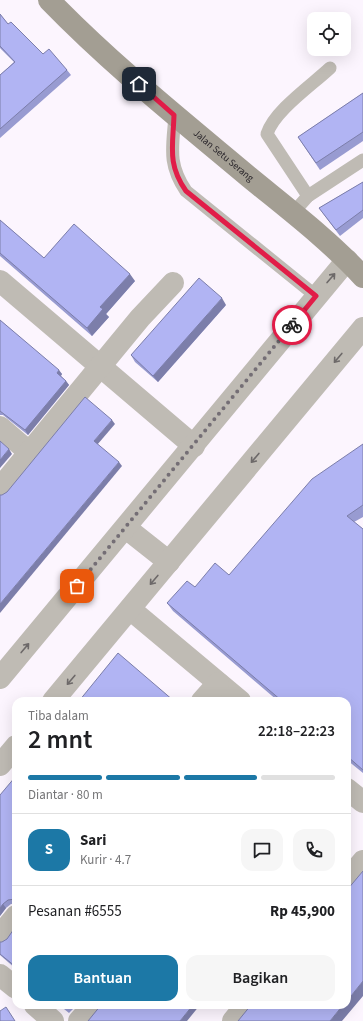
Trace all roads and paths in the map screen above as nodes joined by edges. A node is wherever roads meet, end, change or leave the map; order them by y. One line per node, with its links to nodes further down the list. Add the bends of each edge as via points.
1 (49, 0): 3 (street, Jalan Setu Serang, via 80,32)
2 (330, 68): 5 (lane, via 284,109 270,125 267,134)
3 (174, 115): 6 (street, Jalan Setu Serang); 11 (lane, via 172,164 178,180 186,191)
4 (363, 160): 5 (lane)
5 (308, 196): 6 (lane)
6 (293, 213): 7 (street, Jalan Setu Serang)
7 (347, 260): 8 (street, Jalan Setu Serang); 11 (street, one-way to 7)
8 (363, 277)
9 (0, 281): 13 (street)
10 (173, 283): 13 (street)
11 (316, 296): 15 (street)
12 (363, 328): 19 (street, one-way to 19)
13 (101, 366): 15 (street); 16 (street)
14 (0, 428): 16 (street)
15 (194, 446): 18 (street)
16 (29, 452): 17 (street)
17 (0, 488)
18 (126, 528): 19 (street); 21 (street, one-way to 18)
19 (169, 562): 20 (street, one-way to 20)
20 (130, 609): 22 (street); 23 (street, one-way to 23)
21 (0, 678)
22 (218, 682): 24 (street); 25 (street)
23 (56, 697)
24 (205, 697)
25 (235, 697)
26 (12, 751): 27 (street)
27 (0, 765)
28 (351, 792): 29 (street)
29 (363, 802)
30 (363, 861): 31 (street)
31 (351, 875)
32 (12, 921): 33 (street)
33 (0, 935)
34 (40, 1009): 37 (street)
35 (90, 1009): 38 (street)
36 (242, 1009): 39 (street)
37 (53, 1021)
38 (79, 1021)
39 (232, 1021)

